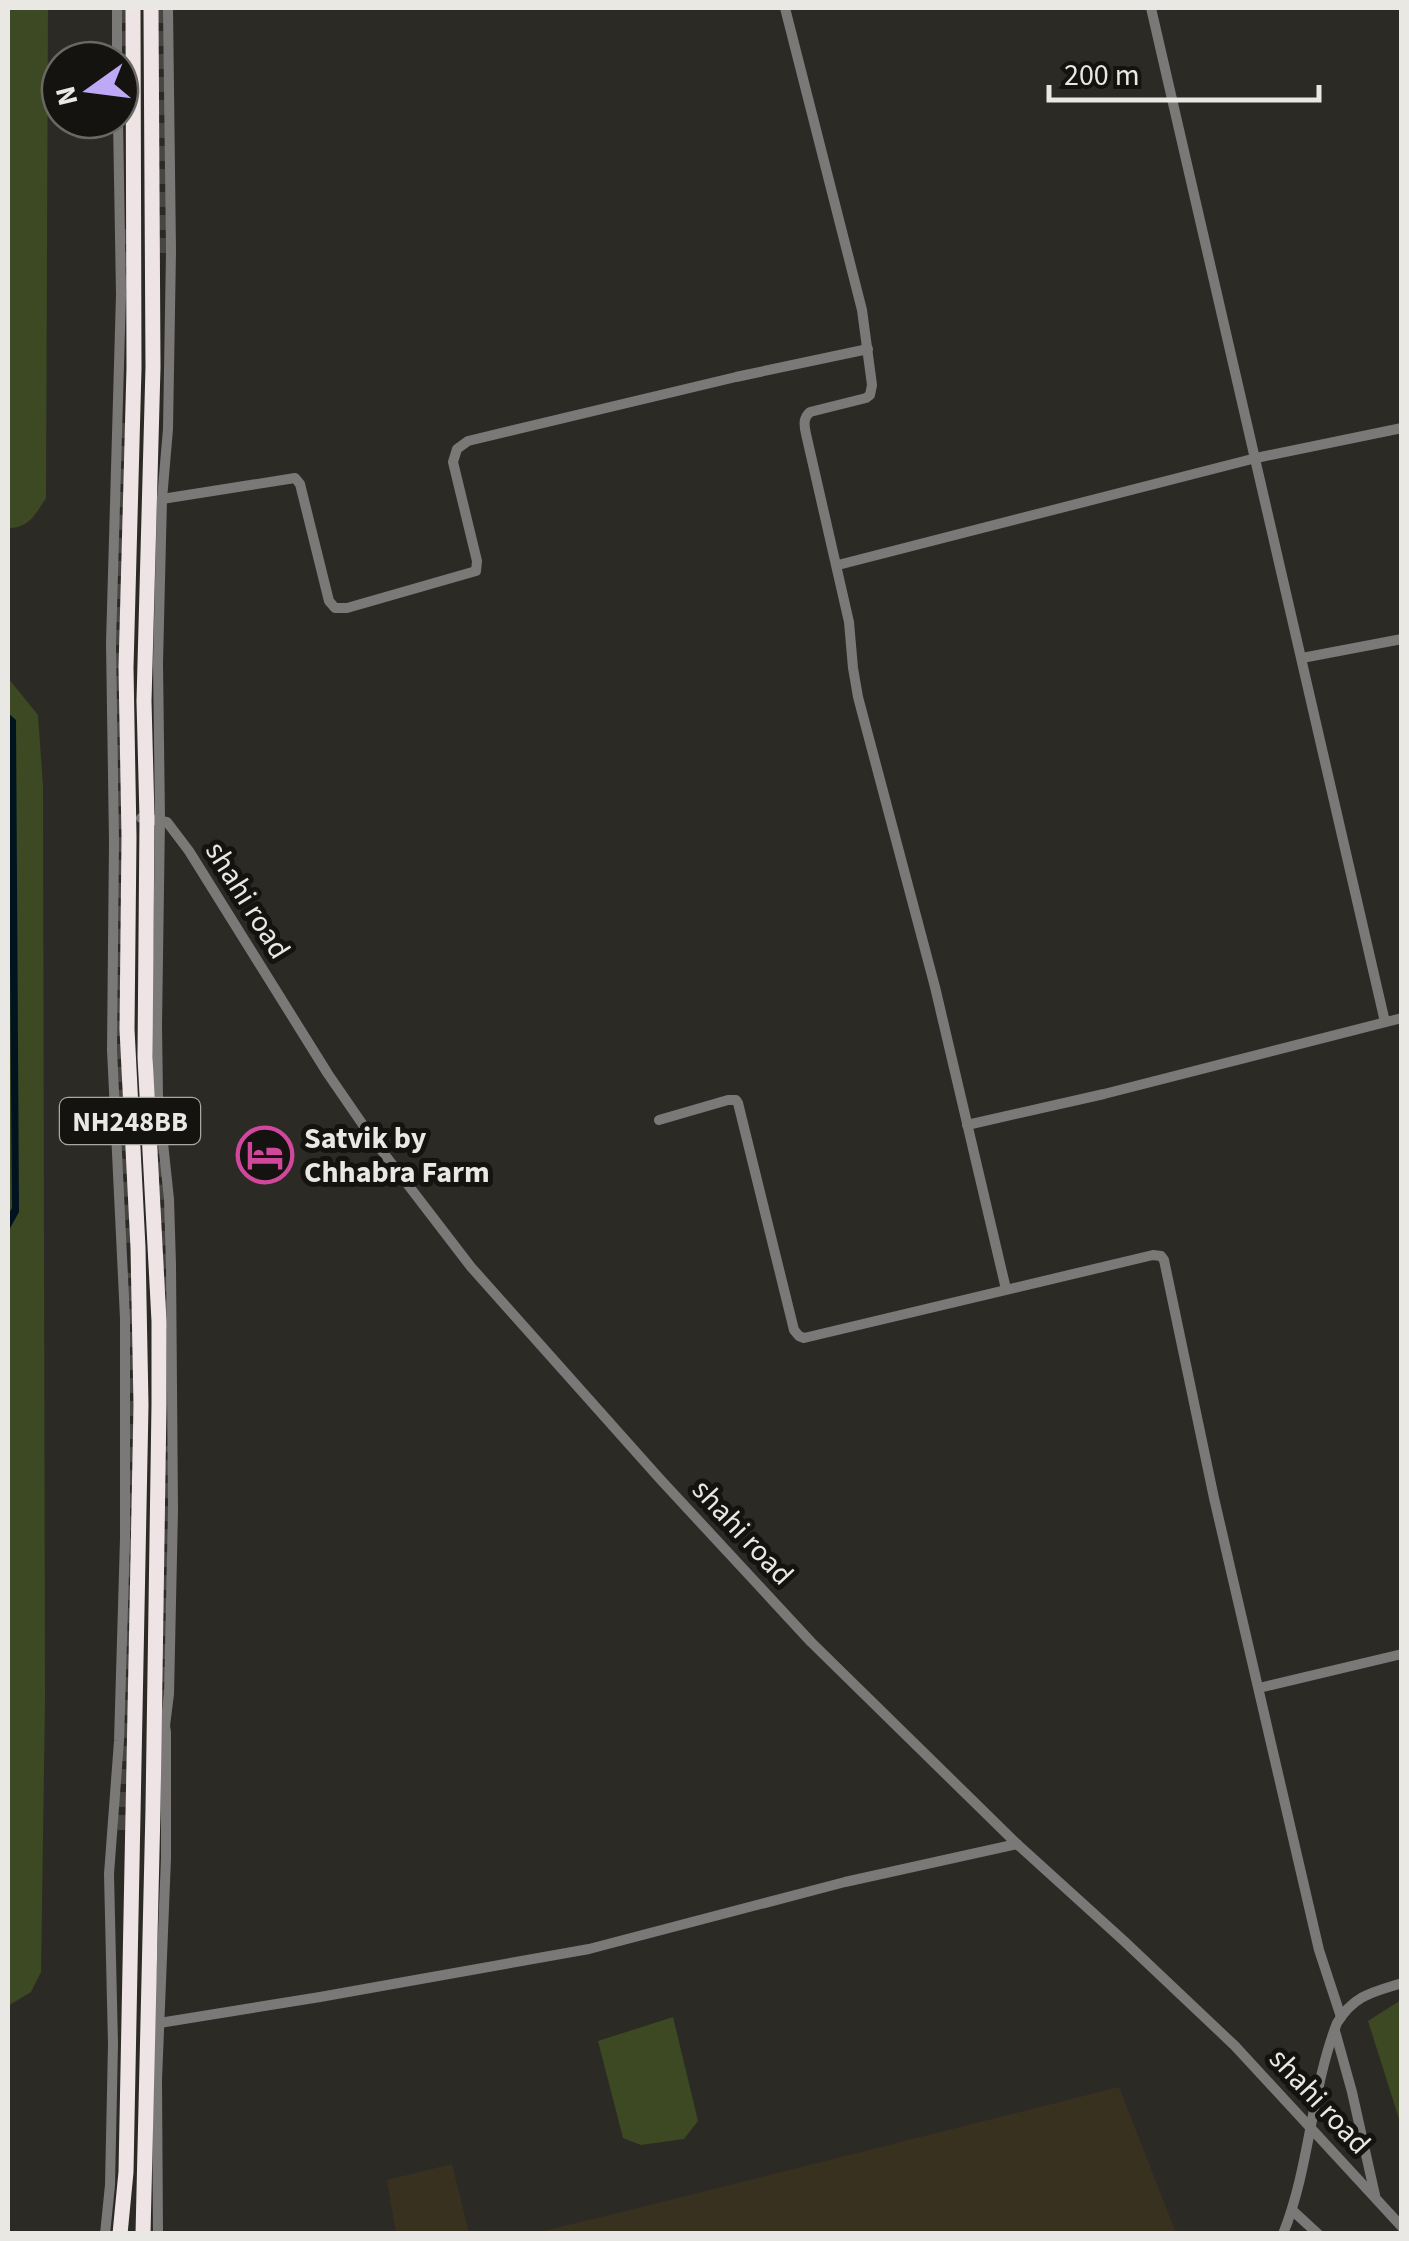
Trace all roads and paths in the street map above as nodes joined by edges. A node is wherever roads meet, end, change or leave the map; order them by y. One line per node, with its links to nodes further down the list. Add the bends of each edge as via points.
1 (117, 8): 7 (street)
2 (133, 8): 16 (highway, NH248BB)
3 (151, 8): 17 (highway, NH248BB, via 144,701)
4 (168, 8): 12 (street, via 171,251)
5 (785, 8): 9 (street)
6 (1151, 8): 11 (street)
7 (118, 40)
8 (118, 140): 34 (street, via 112,1050 126,1318 125,1539 108,1891 114,2044)
9 (868, 349): 12 (street, via 463,444 453,462 476,571 347,608 329,601 295,478); 13 (street, via 870,395 816,409 804,424)
10 (1402, 428): 11 (street)
11 (1256, 458): 13 (street); 15 (street)
12 (162, 499): 17 (street)
13 (838, 565): 21 (street, via 858,697)
14 (1402, 639): 15 (street)
15 (1302, 658): 19 (street)
16 (129, 817): 17 (street); 35 (highway, NH248BB, via 127,1060 142,1405)
17 (154, 819): 25 (street, shahi road, via 167,822 189,851 372,1138 471,1267 811,1642); 28 (highway, NH248BB, via 145,1057 159,1321)
18 (1402, 1018): 19 (street)
19 (1385, 1022): 21 (street)
20 (659, 1120): 22 (street, via 728,1100 738,1103 799,1336)
21 (967, 1125): 22 (street)
22 (1006, 1289): 24 (street, via 1153,1255 1164,1260)
23 (1402, 1654): 24 (street)
24 (1259, 1688): 27 (street, via 1319,1950)
25 (1017, 1844): 28 (street, via 589,1949); 30 (street, shahi road, via 1230,2042)
26 (1402, 1983): 27 (street, via 1359,1998)
27 (1341, 2017): 29 (street)
28 (153, 2025): 36 (highway, NH248BB); 37 (street)
29 (1334, 2030): 30 (street); 31 (street)
30 (1310, 2128): 31 (street, shahi road); 32 (street)
31 (1375, 2197): 33 (street, shahi road)
32 (1292, 2210): 38 (street); 39 (street)
33 (1402, 2227)
34 (105, 2234)
35 (120, 2234)
36 (143, 2234)
37 (158, 2234)
38 (1283, 2234)
39 (1318, 2234)

